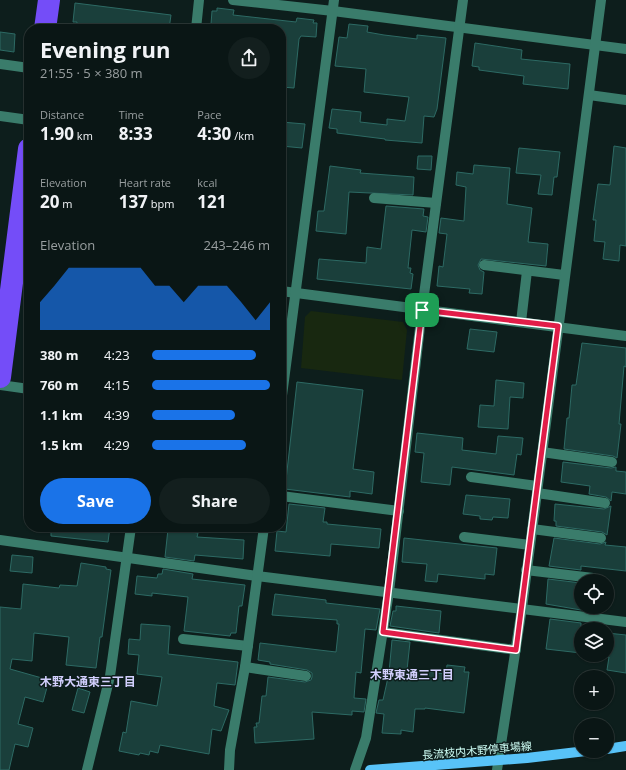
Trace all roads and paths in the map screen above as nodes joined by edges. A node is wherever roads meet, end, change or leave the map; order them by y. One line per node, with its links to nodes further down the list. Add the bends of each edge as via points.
1 (49, 0): 8 (highway)
2 (199, 0): 9 (street)
3 (233, 0): 7 (street)
4 (334, 0): 7 (street)
5 (463, 0): 10 (street)
6 (601, 0): 11 (street)
7 (333, 11): 10 (street); 27 (street)
8 (46, 24)
9 (197, 24)
10 (460, 27): 11 (street); 21 (street)
11 (596, 45): 12 (street); 15 (street)
12 (626, 49)
13 (0, 64): 14 (street)
14 (24, 67)
15 (589, 95): 16 (street); 25 (street)
16 (626, 100)
17 (0, 116): 18 (street)
18 (24, 119)
19 (24, 191): 22 (highway)
20 (374, 198): 21 (street)
21 (436, 203): 28 (street)
22 (16, 258): 33 (highway)
23 (484, 265): 24 (street)
24 (527, 271): 25 (street); 29 (street)
25 (564, 275): 30 (street)
26 (286, 293): 27 (street)
27 (296, 294): 28 (street); 32 (street)
28 (422, 310): 29 (street); 42 (street)
29 (521, 322): 30 (street)
30 (558, 326): 31 (street); 36 (street)
31 (626, 336)
32 (286, 367)
33 (0, 377)
34 (0, 385): 35 (street)
35 (24, 387)
36 (542, 452): 37 (street); 39 (street)
37 (612, 462)
38 (471, 477): 39 (street)
39 (537, 490): 41 (street); 43 (street)
40 (286, 497): 42 (street)
41 (605, 503)
42 (399, 510): 54 (street)
43 (532, 529): 47 (street); 49 (street)
44 (130, 532): 50 (street)
45 (263, 532): 52 (street)
46 (464, 537): 49 (street)
47 (601, 538)
48 (0, 540): 50 (street)
49 (530, 545): 51 (street)
50 (127, 558): 52 (street); 67 (street, via 110,676)
51 (526, 570): 53 (street); 55 (street)
52 (257, 576): 54 (street); 59 (street)
53 (574, 576)
54 (389, 592): 55 (street); 57 (street)
55 (522, 608): 56 (street); 60 (street)
56 (626, 622)
57 (383, 632): 60 (street); 69 (street, via 366,738)
58 (183, 639): 59 (street)
59 (248, 646): 61 (street)
60 (516, 650): 66 (street)
61 (245, 667): 62 (street); 68 (street, via 230,750)
62 (306, 676)
63 (626, 746): 64 (main road)
64 (614, 747)
65 (574, 753): 66 (main road, 長流枝内木野停車場線)
66 (498, 765): 70 (main road, 長流枝内木野停車場線)
67 (87, 770)
68 (229, 770)
69 (355, 770)
70 (370, 770)

